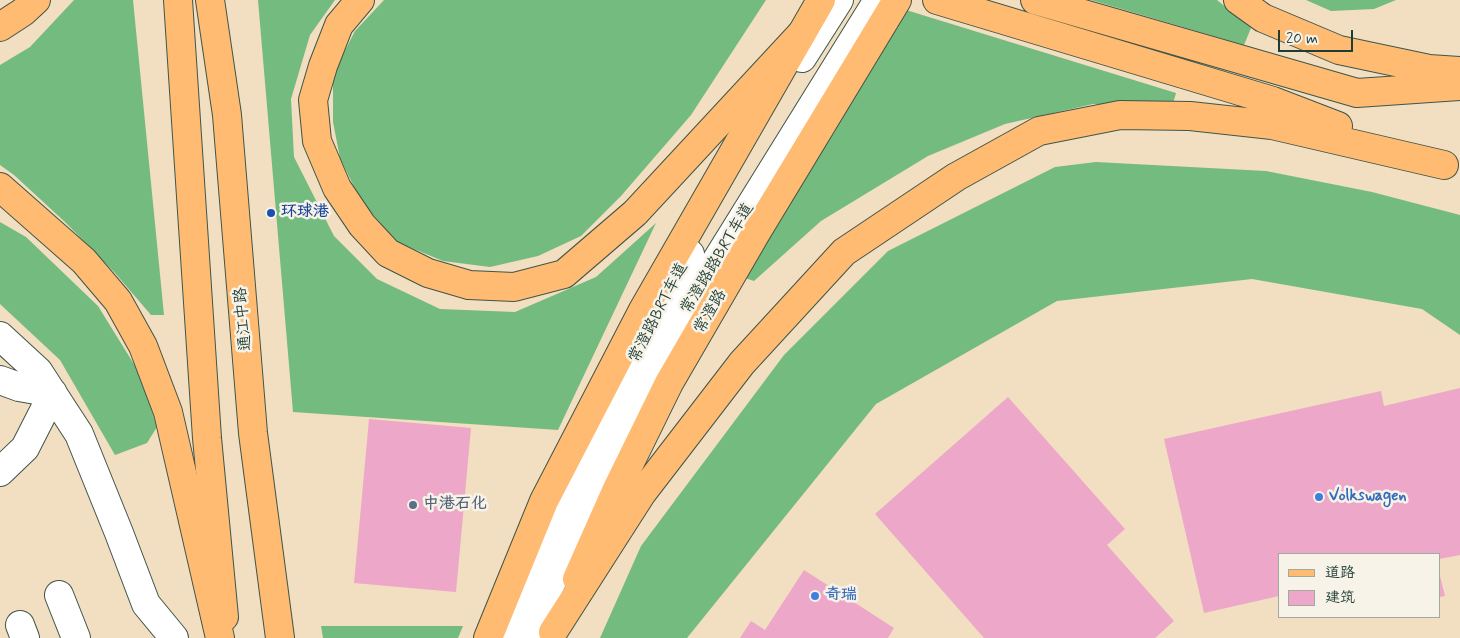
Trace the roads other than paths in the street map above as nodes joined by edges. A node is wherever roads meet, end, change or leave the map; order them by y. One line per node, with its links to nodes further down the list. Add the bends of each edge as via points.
1 (36, 0): 13 (main road)
2 (162, 0): 17 (main road)
3 (178, 0): 17 (main road)
4 (210, 0): 30 (main road, 通江中路, via 227,115 254,433)
5 (360, 0): 14 (main road, via 339,25 323,66 313,100 317,141 337,188 362,225 388,254 428,273 469,285 514,287 564,274 635,213)
6 (822, 0): 14 (main road)
7 (839, 0): 32 (lane, 常澄路BRT车道, via 798,64 678,274 597,434 507,623)
8 (878, 0): 25 (lane, 常澄路路BRT车道, via 688,308 600,475 536,617)
9 (897, 0): 25 (main road, 常澄路, via 669,383)
10 (936, 0): 18 (main road, via 1274,101)
11 (1238, 0): 15 (main road, via 1263,18 1339,50 1429,69)
12 (1039, 1): 16 (main road, via 1356,93)
13 (0, 27)
14 (802, 33): 31 (main road, via 643,310 544,501)
15 (1460, 71)
16 (1460, 86)
17 (186, 139): 29 (main road, via 207,438)
18 (1452, 166): 25 (main road, via 1272,125 1190,116 1120,115 1039,131 956,177 844,252 742,363 648,485)
19 (0, 187): 28 (main road, via 84,261 118,301 143,346 168,412)
20 (0, 336): 22 (lane, via 38,371)
21 (0, 380): 22 (lane)
22 (53, 393): 23 (lane, via 25,448); 27 (lane, via 79,434 146,604)
23 (0, 472)
24 (59, 595): 26 (lane)
25 (545, 636)
26 (76, 638)
27 (174, 638)
28 (220, 638)
29 (227, 638)
30 (280, 638)
31 (488, 638)
32 (503, 638)

